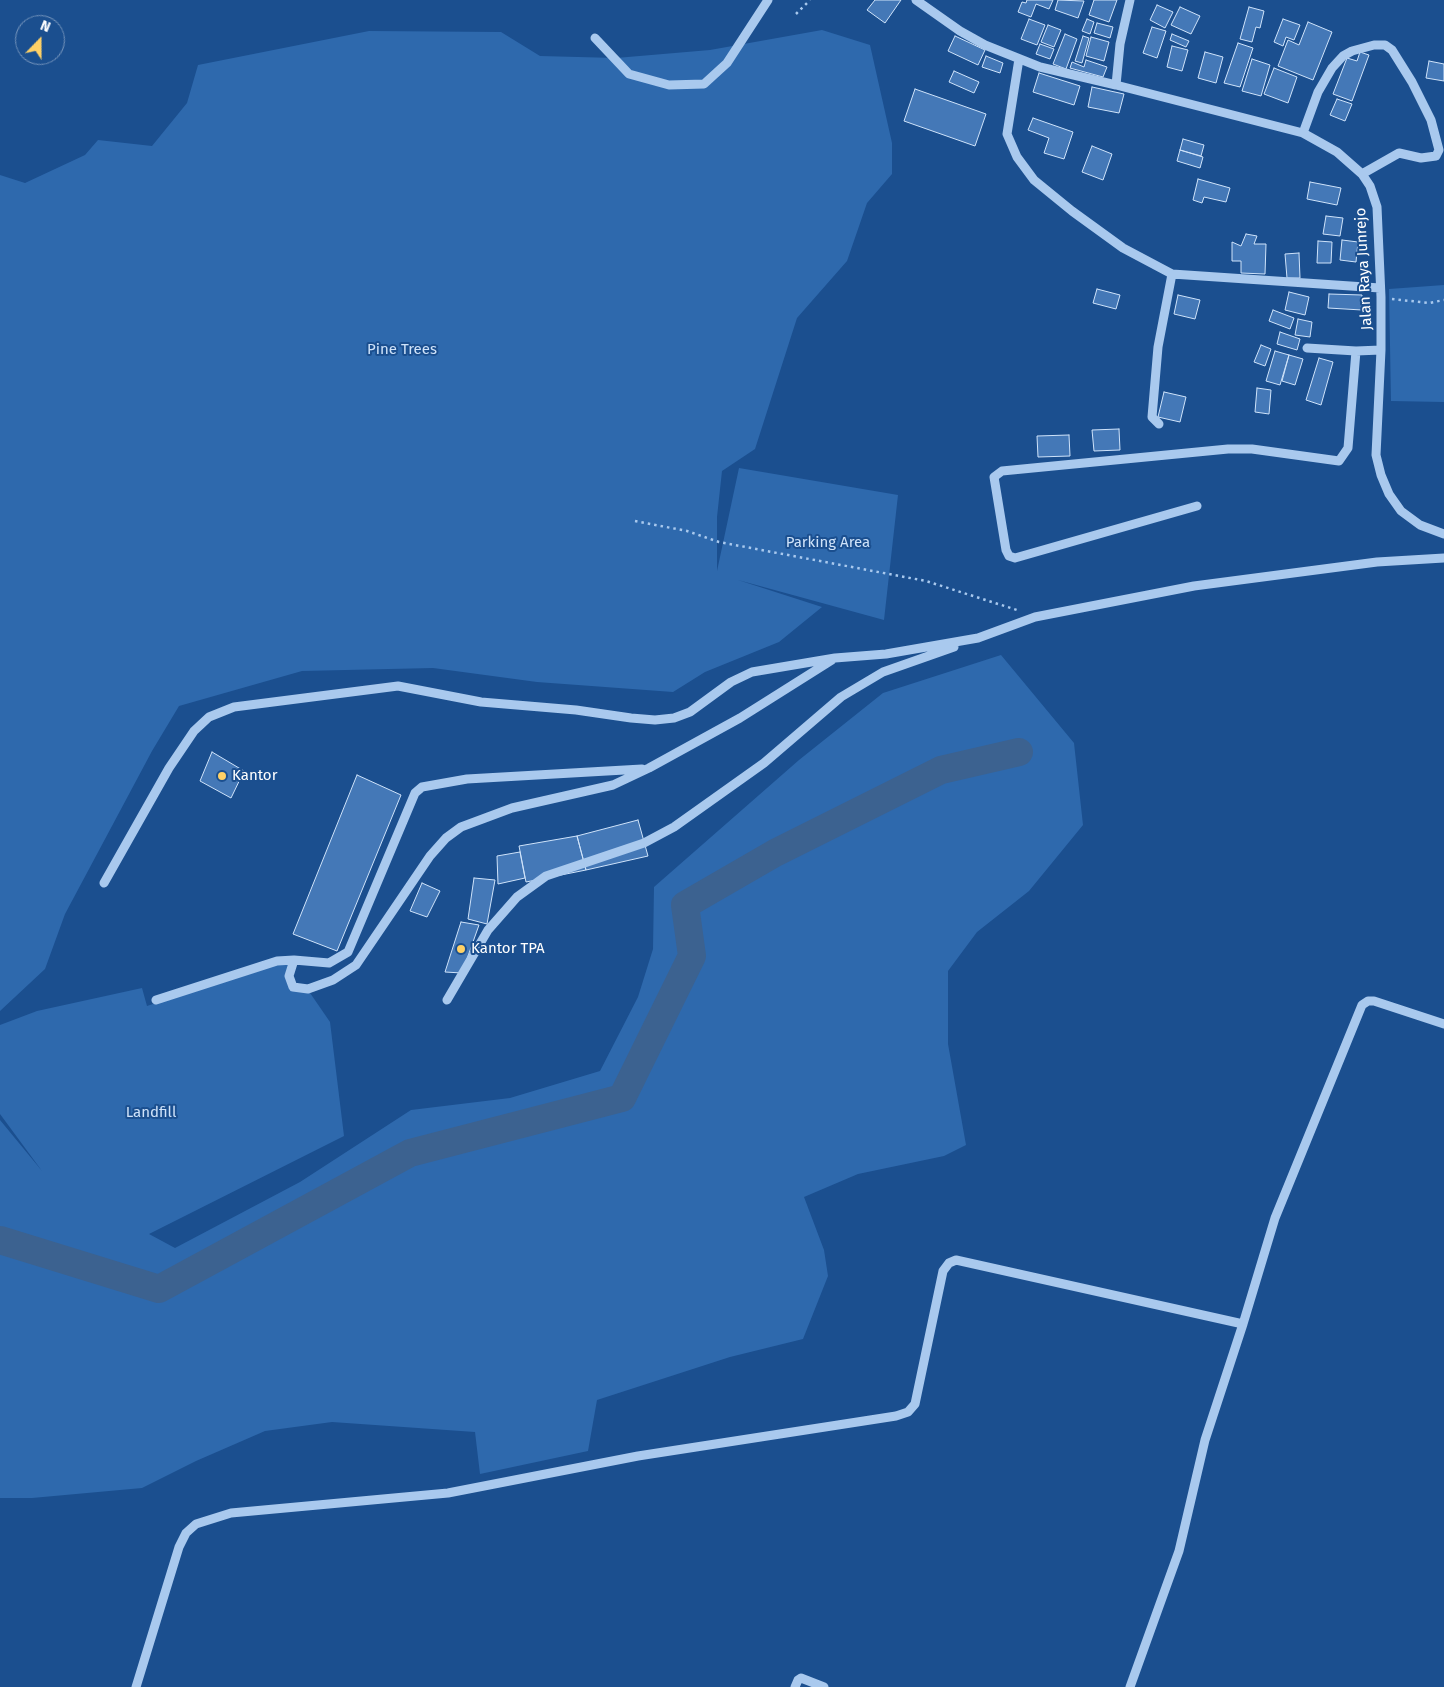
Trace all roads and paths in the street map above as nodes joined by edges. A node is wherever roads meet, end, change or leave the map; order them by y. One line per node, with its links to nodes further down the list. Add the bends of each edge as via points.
1 (768, 0): 6 (street, via 727,63 704,84 669,85 628,74)
2 (810, 0): 5 (path)
3 (916, 0): 7 (street, Jalan Raya Junrejo, via 960,31)
4 (1130, 0): 8 (street, via 1120,44)
5 (796, 14)
6 (595, 38)
7 (1019, 59): 8 (street, Jalan Raya Junrejo, via 1064,74); 11 (street, via 1007,134 1017,157 1034,180 1072,211 1123,248)
8 (1116, 85): 9 (street, Jalan Raya Junrejo)
9 (1303, 133): 10 (street, Jalan Raya Junrejo, via 1337,152); 10 (street, via 1318,92 1343,56 1352,50 1374,45 1384,45 1392,50 1431,120 1439,150 1436,156 1421,158 1399,153)
10 (1362, 174): 12 (street, Jalan Raya Junrejo, via 1377,208)
11 (1172, 274): 12 (street); 17 (street, via 1158,346 1152,417)
12 (1380, 293): 13 (path, via 1429,303); 15 (street, Jalan Raya Junrejo)
13 (1444, 300)
14 (1307, 348): 16 (street)
15 (1381, 350): 16 (street); 20 (street, Jalan Raya Junrejo, via 1376,454 1381,475 1401,510 1420,525)
16 (1356, 351): 18 (street, via 1348,448 1339,461 1252,449 1228,449 1002,470 994,477 1006,550 1015,558)
17 (1159, 424)
18 (1197, 506)
19 (634, 521): 22 (path, via 687,531 719,542 926,581)
20 (1444, 534)
21 (1444, 558): 22 (street, via 1378,562 1194,586)
22 (1035, 617): 23 (street)
23 (978, 638): 24 (street, via 886,654); 29 (street, via 883,672 842,697 764,763 674,827 644,842 546,876 518,897 488,930)
24 (835, 658): 25 (street, via 740,718); 26 (street, via 752,672 731,682 690,712 655,720 481,702 398,686 234,707 208,717 194,731 169,768)
25 (649, 768): 27 (street, via 467,779 422,787 415,793 348,952 329,963); 27 (street, via 613,785 512,808 461,827 430,856 356,965 333,980 308,989 294,987 289,976)
26 (104, 882)
27 (294, 960): 28 (street, via 277,961)
28 (156, 1000)
29 (446, 1000)
30 (1444, 1024): 31 (street, via 1374,1001 1362,1005 1275,1218)
31 (1243, 1324): 32 (street, via 956,1260 943,1271 915,1404 908,1412 638,1456 448,1493 231,1513 196,1524 186,1533 179,1547); 35 (street, via 1205,1440 1179,1551)
32 (136, 1687)
33 (795, 1687): 34 (street, via 801,1678)
34 (824, 1687)
35 (1130, 1687)

